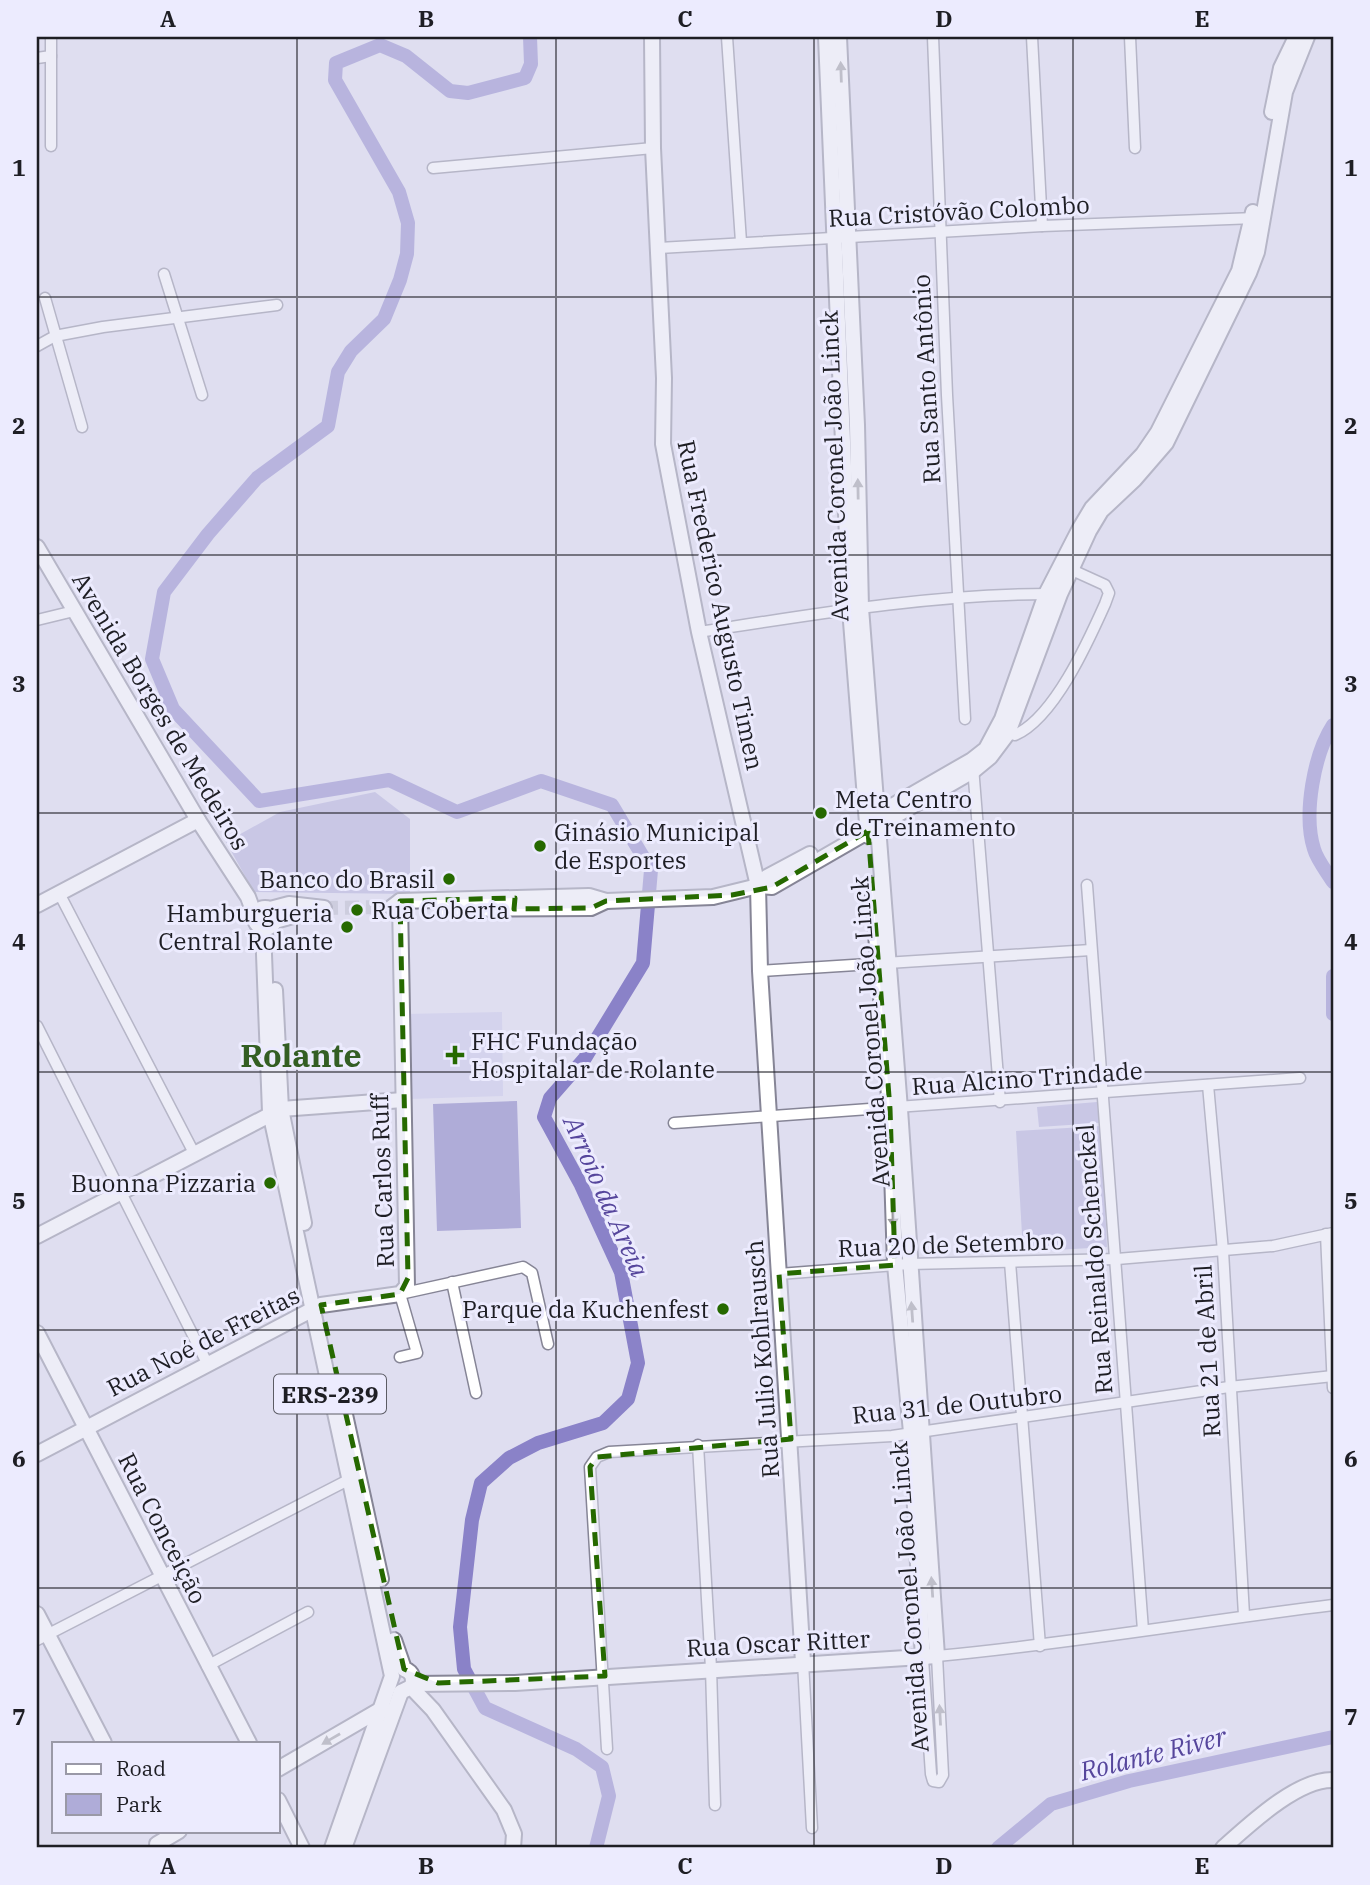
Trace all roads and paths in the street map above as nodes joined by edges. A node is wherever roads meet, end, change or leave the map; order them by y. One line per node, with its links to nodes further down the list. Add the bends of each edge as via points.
1 (51, 37): 11 (street)
2 (652, 37): 14 (main road, Rua Frederico Augusto Timen)
3 (727, 37): 21 (street)
4 (826, 37): 20 (main road)
5 (839, 37): 20 (main road, one-way to 5)
6 (933, 37): 19 (street, Rua Santo Antônio)
7 (1032, 37): 18 (street)
8 (1130, 37): 15 (street)
9 (1296, 37): 17 (main road, via 1276,87)
10 (1307, 37): 17 (main road, via 1285,92)
11 (51, 56): 12 (street); 13 (street)
12 (37, 58)
13 (51, 145)
14 (653, 148): 16 (street); 22 (main road, Rua Frederico Augusto Timen)
15 (1135, 148)
16 (433, 168)
17 (1256, 218): 18 (street, Rua Cristóvão Colombo); 28 (main road, via 1256,252 1249,273)
18 (1042, 226): 19 (street, Rua Cristóvão Colombo)
19 (940, 232): 20 (street, Rua Cristóvão Colombo); 35 (street, Rua Santo Antônio)
20 (842, 238): 21 (street, Rua Cristóvão Colombo); 36 (main road, Avenida Coronel João Linck, via 857,425)
21 (741, 242): 22 (street, Rua Cristóvão Colombo)
22 (659, 248): 39 (main road, Rua Frederico Augusto Timen, via 663,444)
23 (164, 274): 26 (street)
24 (45, 298): 27 (street)
25 (276, 305): 26 (street)
26 (178, 317): 27 (street); 30 (street)
27 (55, 336): 29 (street); 31 (street)
28 (1211, 339): 33 (main road, via 1166,443 1101,512); 34 (main road, via 1143,454 1092,508)
29 (37, 346)
30 (202, 395)
31 (82, 426)
32 (37, 547): 37 (main road, Avenida Borges de Medeiros)
33 (1072, 570): 34 (main road); 41 (street, via 1105,585 1108,597 1063,687 1025,730 1015,735)
34 (1053, 594): 35 (street); 41 (main road)
35 (960, 598): 36 (street); 40 (street, Rua Santo Antônio)
36 (856, 609): 39 (street); 44 (main road, Avenida Coronel João Linck)
37 (74, 611): 38 (street); 43 (main road, Avenida Borges de Medeiros)
38 (37, 620)
39 (699, 632): 46 (main road, Rua Frederico Augusto Timen)
40 (965, 719)
41 (1003, 731): 42 (main road, via 990,757)
42 (973, 765): 44 (main road); 52 (street)
43 (198, 820): 47 (main road); 50 (main road, Avenida Borges de Medeiros)
44 (873, 823): 46 (main road, via 772,887); 53 (main road, Avenida Coronel João Linck)
45 (1087, 885): 51 (street, Rua Reinaldo Schenckel)
46 (758, 886): 54 (main road, Rua Julio Kohlrausch); 59 (main road, Rua Carlos Ruff, via 732,895 606,901 589,896 395,906)
47 (59, 893): 48 (main road); 65 (street)
48 (37, 905)
49 (322, 908): 50 (main road)
50 (267, 918): 62 (main road, ERS-239)
51 (1091, 950): 52 (street); 58 (street, Rua Reinaldo Schenckel)
52 (987, 957): 53 (street); 60 (street)
53 (882, 965): 54 (street); 61 (main road, Avenida Coronel João Linck)
54 (760, 971): 63 (main road, Rua Julio Kohlrausch)
55 (37, 1026): 66 (street)
56 (1300, 1078): 57 (street, Rua Alcino Trindade)
57 (1208, 1085): 58 (street, Rua Alcino Trindade); 69 (street, Rua 21 de Abril)
58 (1102, 1094): 60 (street, Rua Alcino Trindade); 70 (street, Rua Reinaldo Schenckel)
59 (402, 1100): 62 (main road); 75 (main road, Rua Carlos Ruff, via 408,1278)
60 (1000, 1101): 61 (street, Rua Alcino Trindade)
61 (895, 1109): 63 (street, Rua Alcino Trindade); 72 (main road, Avenida Coronel João Linck)
62 (276, 1111): 65 (main road); 76 (main road, ERS-239)
63 (769, 1119): 64 (street, Rua Alcino Trindade); 73 (main road, Rua Julio Kohlrausch)
64 (674, 1123)
65 (194, 1153): 66 (main road)
66 (120, 1192): 68 (main road); 80 (street)
67 (1330, 1234): 69 (street, Rua 20 de Setembro); 81 (street)
68 (37, 1236)
69 (1223, 1251): 70 (street, Rua 20 de Setembro); 82 (street, Rua 21 de Abril)
70 (1116, 1259): 71 (street, Rua 20 de Setembro); 85 (street, Rua Reinaldo Schenckel)
71 (1010, 1262): 72 (street, Rua 20 de Setembro); 86 (street)
72 (902, 1265): 73 (street, Rua 20 de Setembro); 88 (main road, Avenida Coronel João Linck)
73 (779, 1274): 89 (main road, Rua Julio Kohlrausch)
74 (452, 1283): 75 (street); 78 (street, via 528,1267); 84 (street)
75 (400, 1294): 76 (main road, Rua Noé de Freitas); 79 (street, Rua Carlos Ruff, via 417,1353)
76 (317, 1307): 80 (main road, Rua Noé de Freitas); 92 (main road, ERS-239)
77 (37, 1333): 87 (main road, Rua Conceição)
78 (548, 1344)
79 (400, 1357)
80 (207, 1363): 87 (main road, Rua Noé de Freitas)
81 (1333, 1376): 82 (street, Rua 31 de Outubro); 83 (street)
82 (1229, 1387): 85 (street, Rua 31 de Outubro); 97 (street, Rua 21 de Abril)
83 (1333, 1388)
84 (476, 1393)
85 (1125, 1404): 86 (street, Rua 31 de Outubro); 98 (street, Rua Reinaldo Schenckel)
86 (1021, 1420): 88 (street, Rua 31 de Outubro); 100 (street)
87 (86, 1428): 91 (main road, Rua Noé de Freitas); 93 (main road, Rua Conceição)
88 (916, 1432): 89 (street, Rua 31 de Outubro); 101 (main road, Avenida Coronel João Linck)
89 (791, 1439): 90 (street, Rua 31 de Outubro); 102 (main road, Rua Julio Kohlrausch)
90 (698, 1445): 104 (street); 105 (street, Rua 31 de Outubro, via 609,1452 597,1457 590,1467)
91 (37, 1454)
92 (353, 1477): 93 (street); 106 (main road, ERS-239)
93 (162, 1576): 99 (street); 103 (main road, Rua Conceição)
94 (1333, 1605): 97 (street, Rua Oscar Ritter)
95 (308, 1612): 103 (street)
96 (37, 1614): 99 (main road)
97 (1244, 1615): 98 (street, Rua Oscar Ritter)
98 (1143, 1630): 100 (street, Rua Oscar Ritter)
99 (42, 1637): 108 (main road)
100 (1040, 1646): 101 (street, Rua Oscar Ritter)
101 (930, 1657): 101 (street, Avenida Coronel João Linck, one-way to 101, via 931,1774 933,1781 939,1782 943,1774); 102 (main road, Rua Oscar Ritter)
102 (803, 1662): 104 (main road, Rua Oscar Ritter); 116 (street, Rua Julio Kohlrausch)
103 (208, 1666): 109 (main road, Rua Conceição)
104 (711, 1668): 105 (main road, Rua Oscar Ritter); 115 (street)
105 (605, 1676): 106 (main road, Rua Oscar Ritter, via 515,1683); 110 (street)
106 (403, 1681): 107 (main road); 112 (main road); 122 (main road, via 433,1710 504,1810 514,1834)
107 (383, 1708): 111 (main road, one-way to 111); 112 (main road)
108 (103, 1742)
109 (248, 1742)
110 (607, 1749)
111 (280, 1768)
112 (366, 1770): 120 (main road); 121 (main road)
113 (1333, 1780): 123 (main road, via 1297,1791)
114 (280, 1804): 119 (main road)
115 (715, 1805)
116 (812, 1828)
117 (178, 1832): 118 (main road)
118 (156, 1847)
119 (302, 1848)
120 (332, 1848)
121 (344, 1848)
122 (513, 1848)
123 (1223, 1848)

